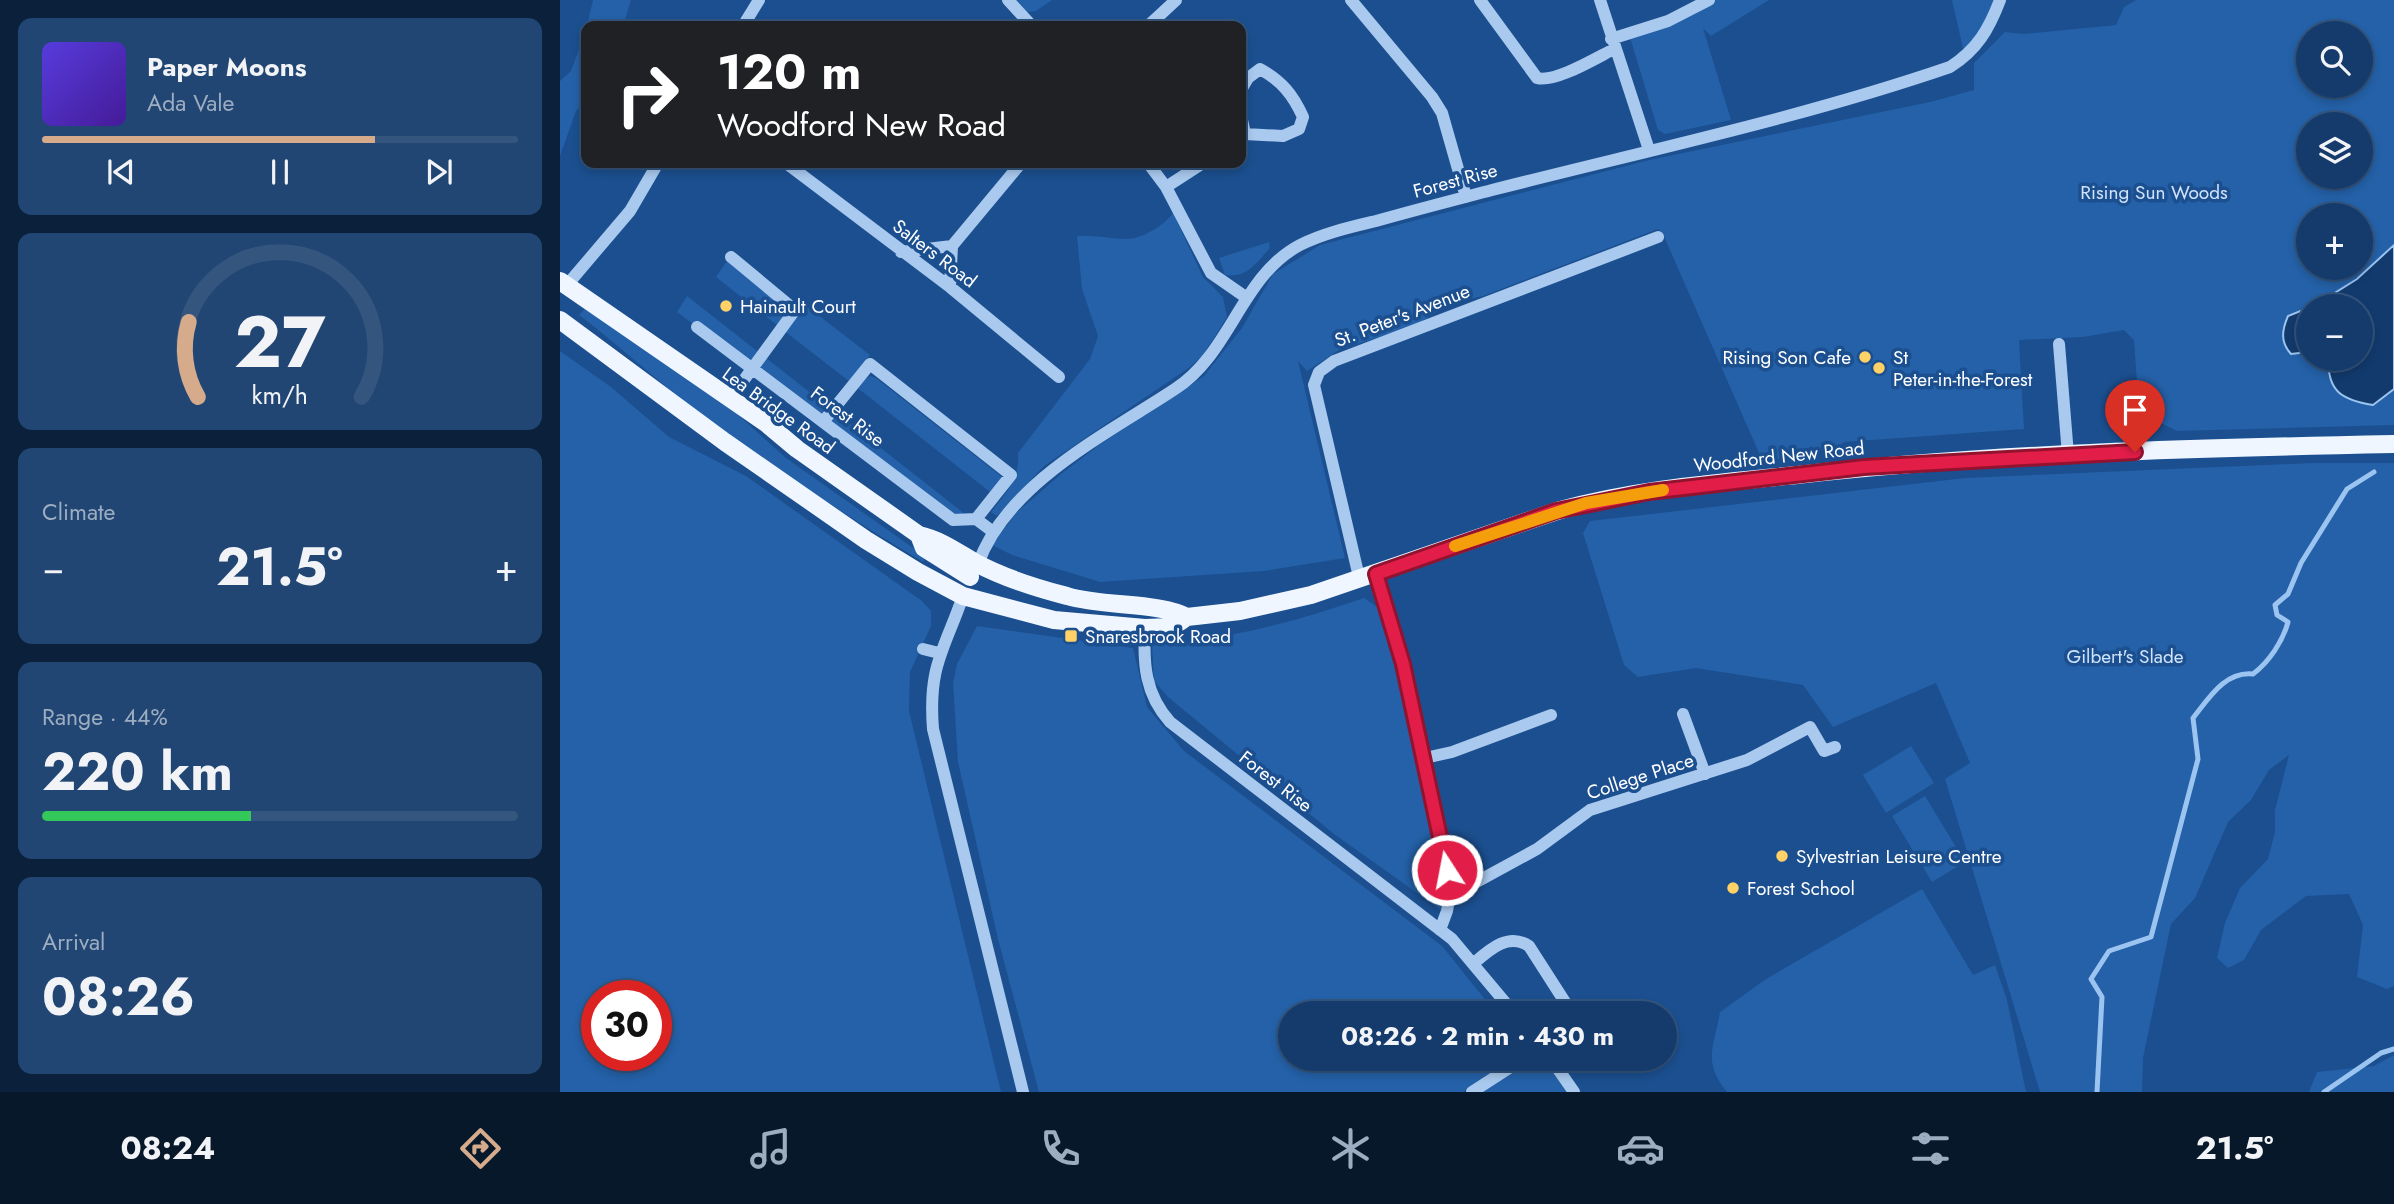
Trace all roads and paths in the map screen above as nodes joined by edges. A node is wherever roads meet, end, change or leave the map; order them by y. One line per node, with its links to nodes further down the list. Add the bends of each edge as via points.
1 (759, 0): 9 (street)
2 (1008, 0): 10 (street)
3 (1175, 0): 11 (street)
4 (1351, 0): 22 (street, via 1442,113)
5 (1480, 0): 12 (street, via 1537,78 1556,77)
6 (1600, 0): 12 (street)
7 (1709, 0): 12 (street)
8 (2000, 0): 15 (street, Forest Rise, via 1987,32 1950,67 1804,111)
9 (746, 21)
10 (1027, 21)
11 (1153, 21)
12 (1613, 44): 15 (street)
13 (1246, 81): 14 (street, via 1260,69 1275,77 1293,95 1303,117 1299,129 1283,136)
14 (1246, 136)
15 (1649, 150): 22 (street, Forest Rise)
16 (655, 168): 27 (street, via 630,211)
17 (792, 168): 25 (street, Salters Road)
18 (1017, 168): 24 (street)
19 (1152, 168): 21 (street)
20 (1195, 168): 21 (street)
21 (1166, 187): 29 (street, via 1211,273)
22 (1466, 197): 29 (street, Forest Rise, via 1300,245 1280,259)
23 (1658, 237): 42 (street, St. Peter's Avenue, via 1334,361 1319,372 1314,385)
24 (952, 246): 25 (street); 28 (street)
25 (901, 252): 28 (street, Salters Road)
26 (731, 257): 33 (street, via 795,310)
27 (562, 287): 35 (main road, Lea Bridge Road)
28 (950, 287): 34 (street, Salters Road)
29 (1247, 298): 40 (street, Forest Rise, via 1199,373 1053,470)
30 (560, 320): 43 (main road, via 866,540)
31 (697, 327): 33 (street, Forest Rise)
32 (2059, 344): 38 (street)
33 (751, 368): 35 (street); 36 (street, Forest Rise)
34 (1059, 377)
35 (730, 399): 41 (main road, Lea Bridge Road, via 919,535 924,548)
36 (823, 422): 39 (street, Forest Rise, via 953,520); 39 (street, via 870,365 1011,475)
37 (2394, 444): 38 (main road, Woodford New Road)
38 (2067, 455): 42 (main road, Woodford New Road, via 1864,467 1586,503)
39 (976, 519): 40 (street, Forest Rise)
40 (992, 531): 41 (street, Forest Rise)
41 (974, 570): 43 (main road); 44 (main road, Woodford New Road, via 1088,602 1173,610)
42 (1368, 575): 44 (main road, Woodford New Road, via 1286,601); 51 (street, St. Peter's Avenue, via 1403,664)
43 (963, 596): 45 (main road, Woodford New Road, via 1054,620); 47 (street)
44 (1187, 617): 45 (main road, Woodford New Road, via 1172,626)
45 (1144, 628): 54 (street, Forest Rise, via 1149,689 1170,722)
46 (923, 649): 47 (street)
47 (939, 653): 60 (street, via 930,695 933,729)
48 (1683, 714): 52 (street)
49 (1551, 715): 51 (street)
50 (1835, 747): 52 (street, College Place, via 1824,751 1810,727 1747,760)
51 (1425, 758): 53 (street, St. Peter's Avenue)
52 (1705, 774): 53 (street, College Place, via 1590,810 1537,849 1471,885)
53 (1451, 888): 54 (street)
54 (1440, 930): 55 (street, Forest Rise)
55 (1473, 964): 56 (street, Forest Rise); 57 (street, via 1499,944 1521,941 1529,946)
56 (1504, 1001)
57 (1564, 1001)
58 (1504, 1071): 61 (street)
59 (1559, 1071): 62 (street)
60 (1023, 1092)
61 (1472, 1092)
62 (1574, 1092)

